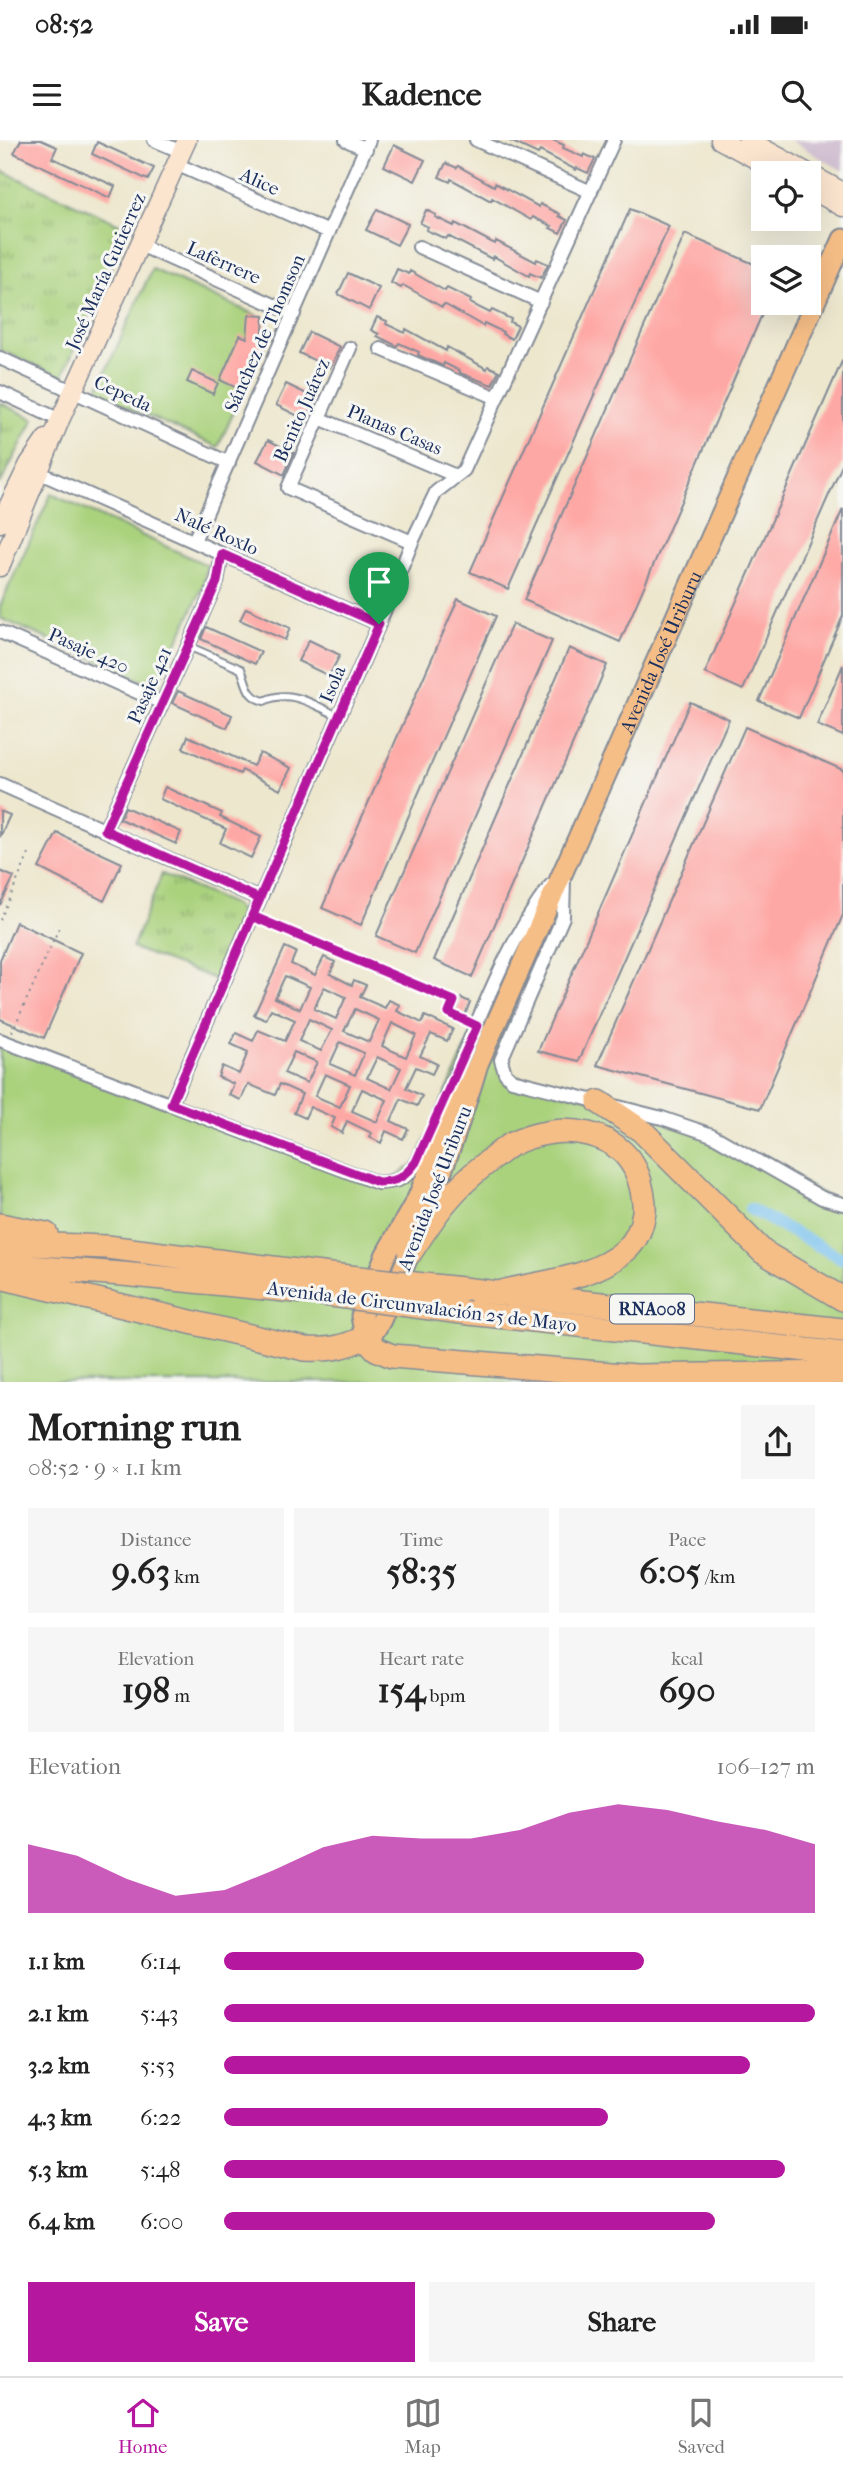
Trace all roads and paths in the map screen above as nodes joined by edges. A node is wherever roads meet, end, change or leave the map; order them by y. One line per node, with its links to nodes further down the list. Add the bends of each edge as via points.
1 (154, 140): 8 (street, Alice)
2 (346, 140): 7 (street)
3 (476, 140): 10 (street)
4 (614, 140): 10 (street, Isola)
5 (748, 140): 11 (street)
6 (726, 142): 9 (street)
7 (367, 144): 14 (street, Sánchez de Thomson)
8 (182, 152): 14 (street, Alice); 16 (street, José María Gutierrez)
9 (760, 161)
10 (591, 191): 18 (street, Isola)
11 (843, 192)
12 (821, 195): 13 (street)
13 (843, 207)
14 (329, 232): 19 (street, Sánchez de Thomson)
15 (843, 239): 44 (main road, Avenida José Uriburu)
16 (140, 245): 19 (street, Laferrere); 23 (street, José María Gutierrez)
17 (419, 247): 18 (street)
18 (541, 302): 25 (street, Isola)
19 (294, 314): 28 (street, Sánchez de Thomson)
20 (350, 348): 26 (street, Benito Juárez)
21 (381, 349): 25 (street)
22 (0, 358): 23 (street, Cepeda)
23 (73, 391): 27 (street, José María Gutierrez); 28 (street, Cepeda)
24 (0, 392): 27 (street)
25 (497, 398): 30 (street, Isola, via 464,470)
26 (318, 418): 30 (street, Planas Casas); 33 (street, Benito Juárez, via 288,488)
27 (60, 419): 29 (street, José María Gutierrez); 31 (street, José María Gutierrez, via 29,464)
28 (229, 463): 32 (street, Sánchez de Thomson)
29 (40, 473): 32 (street, Nalé Roxlo); 35 (street, José María Gutierrez)
30 (456, 476): 33 (street, Isola, via 436,492)
31 (0, 523)
32 (194, 541): 34 (street, Nalé Roxlo)
33 (412, 542): 36 (street, Isola)
34 (222, 554): 36 (street, Nalé Roxlo); 38 (street, Pasaje 421, via 217,582)
35 (0, 567)
36 (379, 624): 40 (street, Isola)
37 (0, 632): 39 (street, Pasaje 420)
38 (188, 646): 39 (street, Pasaje 421); 40 (lane, via 241,669 254,698 264,701 291,695)
39 (163, 703): 42 (street, Pasaje 421)
40 (339, 716): 45 (street, Isola)
41 (0, 784): 42 (street)
42 (105, 830): 45 (street)
43 (29, 855): 47 (path)
44 (564, 868): 49 (street, via 532,909); 51 (main road, Avenida José Uriburu); 52 (street, via 563,917 501,1060 512,1080)
45 (254, 896): 46 (street, Isola)
46 (252, 916): 49 (path, via 454,1001 449,1013); 53 (street, Isola)
47 (0, 920)
48 (59, 928): 50 (path)
49 (477, 1026): 53 (street, via 424,1147 404,1177 390,1182 378,1182)
50 (3, 1042): 53 (street)
51 (478, 1064): 58 (main road, Avenida José Uriburu); 65 (main road, Avenida José Uriburu, via 360,1316)
52 (599, 1102): 54 (street, via 712,1135 822,1198); 63 (highway, via 642,1131 763,1252)
53 (171, 1104)
54 (843, 1205)
55 (0, 1224): 57 (highway, RNA008)
56 (0, 1243): 57 (highway, Avenida de Circunvalación 25 de Mayo / RNA008)
57 (107, 1247): 61 (highway, Avenida de Circunvalación 25 de Mayo / RNA008)
58 (410, 1253): 62 (highway, via 463,1180 510,1145 549,1131 587,1132 620,1148 638,1172 645,1204 641,1229 628,1248 608,1263 571,1279); 65 (main road, Avenida José Uriburu, via 382,1320)
59 (0, 1265): 61 (highway, Avenida de Circunvalación 25 de Mayo / RNA008)
60 (0, 1276): 65 (highway, via 305,1349 346,1347)
61 (318, 1284): 62 (highway, Avenida de Circunvalación 25 de Mayo / RNA008, bridge); 66 (highway, Avenida de Circunvalación 25 de Mayo / RNA008, bridge, via 469,1312)
62 (502, 1292): 64 (highway, Avenida de Circunvalación 25 de Mayo / RNA008)
63 (843, 1298)
64 (843, 1330)
65 (365, 1337): 68 (highway, via 392,1356)
66 (843, 1354)
67 (843, 1373): 68 (highway)
68 (636, 1376): 69 (street)
69 (573, 1382)

